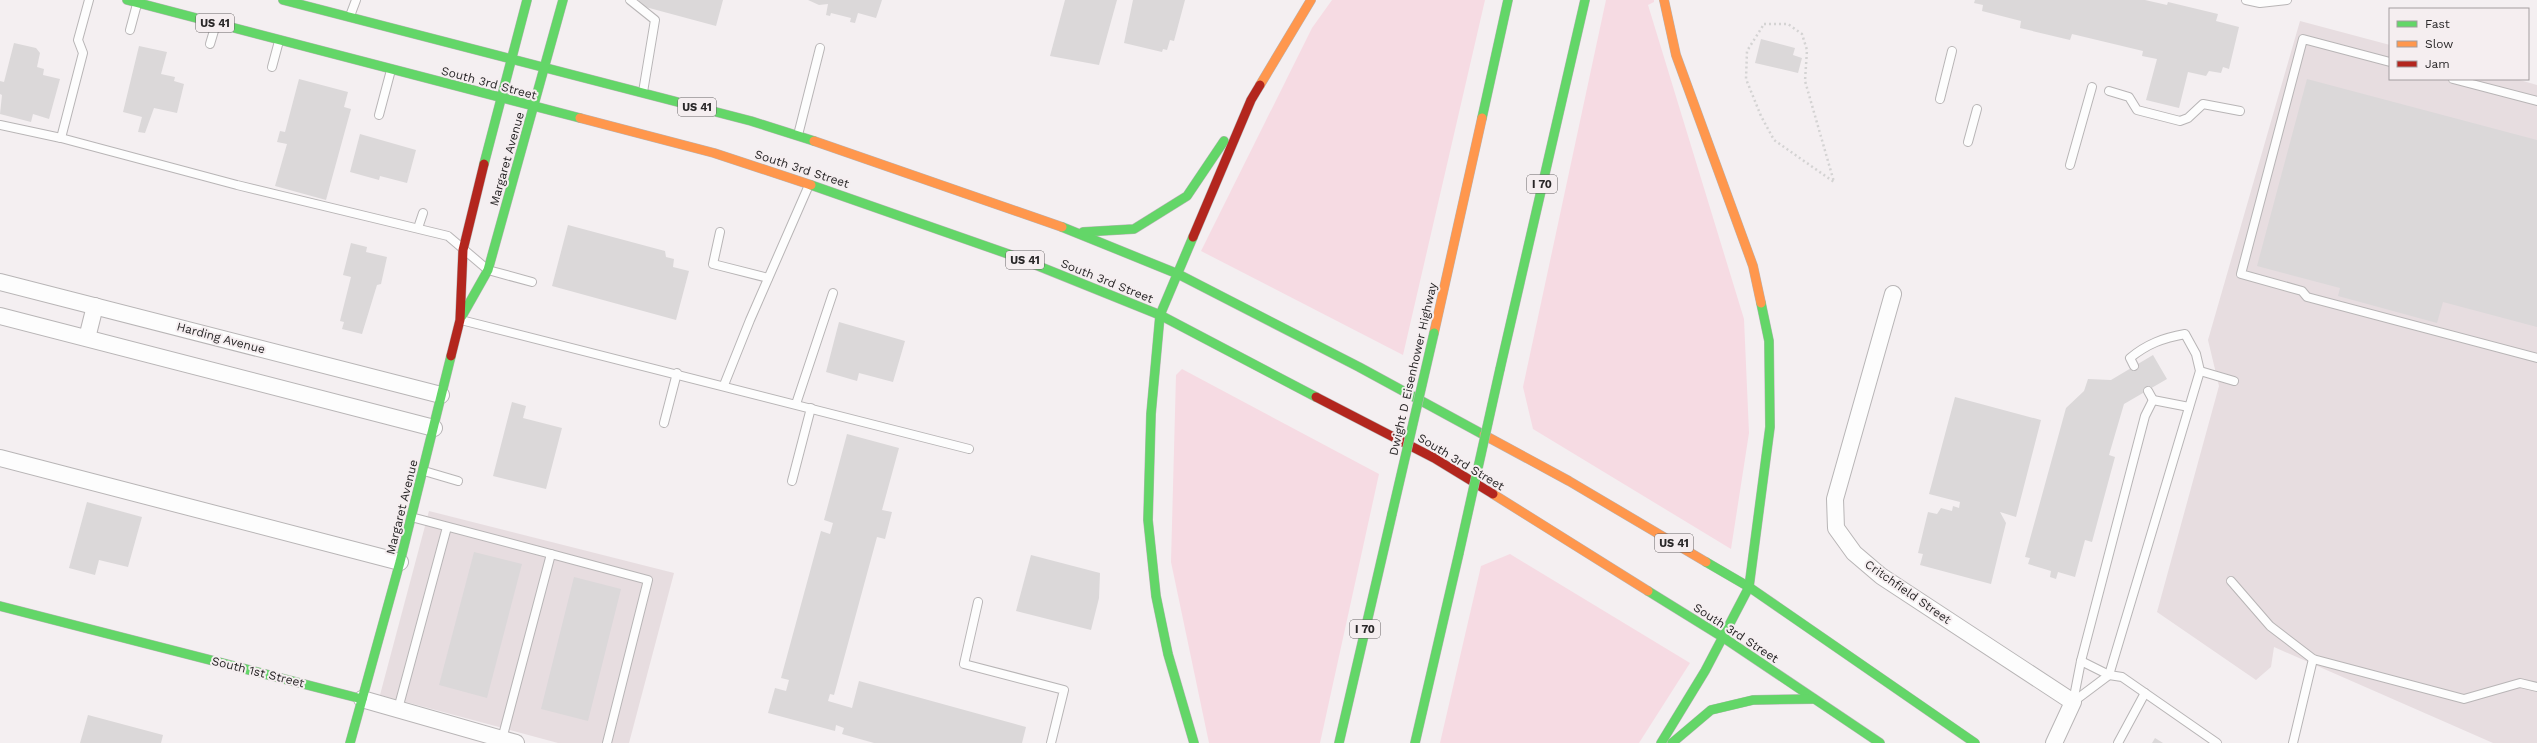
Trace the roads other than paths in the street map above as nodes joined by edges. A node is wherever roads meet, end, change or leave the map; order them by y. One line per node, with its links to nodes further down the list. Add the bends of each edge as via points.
1 (89, 0): 41 (lane, via 78,40 84,53)
2 (126, 0): 14 (main road, South 3rd Street / US 41)
3 (283, 0): 15 (main road, US 41)
4 (356, 0): 15 (lane)
5 (527, 0): 22 (main road, Margaret Avenue)
6 (563, 0): 25 (main road, Margaret Avenue)
7 (630, 0): 30 (lane, via 655,20)
8 (1311, 0): 33 (main road)
9 (1508, 0): 104 (main road, Dwight D Eisenhower Highway / I 70, bridge)
10 (1585, 0): 105 (main road, I 70, bridge)
11 (1664, 0): 86 (main road, via 1676,55 1753,266 1769,341 1770,427)
12 (2246, 0): 13 (lane, via 2260,3)
13 (2287, 0)
14 (137, 3): 16 (main road, South 3rd Street / US 41); 17 (lane)
15 (350, 17): 22 (main road, US 41)
16 (216, 24): 18 (main road, South 3rd Street / US 41); 19 (lane)
17 (130, 30)
18 (279, 40): 24 (lane); 26 (main road, South 3rd Street / US 41)
19 (210, 44)
20 (820, 48): 40 (lane)
21 (1952, 51): 32 (lane)
22 (510, 60): 25 (main road, US 41); 31 (main road, Margaret Avenue)
23 (2389, 62): 62 (lane, via 2303,39 2241,274 2302,290 2307,297)
24 (272, 67)
25 (545, 69): 30 (main road, US 41); 35 (main road, Margaret Avenue)
26 (392, 70): 31 (main road, South 3rd Street / US 41); 38 (lane)
27 (2457, 80): 34 (lane)
28 (2092, 87): 43 (lane)
29 (2109, 91): 37 (lane, via 2129,97 2137,110 2180,121 2188,118 2203,104)
30 (643, 93): 40 (main road, US 41)
31 (500, 98): 35 (main road, South 3rd Street / US 41); 49 (main road, Margaret Avenue)
32 (1940, 99)
33 (1251, 100): 48 (main road, via 1187,196 1134,229); 51 (main road)
34 (2537, 101)
35 (534, 108): 44 (main road, South 3rd Street / US 41, via 714,153); 50 (main road, Margaret Avenue)
36 (1977, 108): 42 (lane)
37 (2240, 111)
38 (379, 115)
39 (0, 125): 41 (lane)
40 (798, 136): 48 (main road, US 41)
41 (61, 138): 46 (lane, via 237,185)
42 (1968, 142)
43 (2070, 165)
44 (810, 184): 52 (lane); 58 (main road, South 3rd Street / US 41, via 1011,255)
45 (422, 213): 46 (lane)
46 (418, 228): 49 (lane, via 448,236)
47 (720, 232): 52 (lane, via 713,264)
48 (1077, 232): 51 (main road, US 41)
49 (463, 250): 50 (lane); 60 (main road, Margaret Avenue)
50 (488, 270): 54 (lane); 60 (main road, Margaret Avenue)
51 (1178, 274): 58 (main road); 86 (main road, US 41, via 1359,367 1569,481)
52 (768, 278): 67 (lane)
53 (0, 282): 57 (street, Harding Avenue)
54 (532, 282)
55 (833, 293): 71 (lane)
56 (1893, 294): 97 (street, Critchfield Street, via 1835,499 1836,528 1854,553 1881,576)
57 (95, 306): 61 (street); 69 (street, Harding Avenue)
58 (1160, 315): 89 (main road, South 3rd Street / US 41, via 1434,458); 103 (main road, via 1151,414 1148,520 1156,596 1168,654)
59 (0, 316): 61 (street)
60 (460, 320): 65 (lane); 69 (main road, Margaret Avenue)
61 (87, 338): 75 (street)
62 (2537, 358)
63 (2134, 366): 64 (lane, via 2130,358 2143,348 2160,339 2185,334 2196,354)
64 (2200, 371): 66 (lane); 72 (lane)
65 (678, 373): 67 (lane); 74 (lane)
66 (2234, 381)
67 (724, 385): 71 (lane)
68 (2148, 390): 70 (lane)
69 (441, 395): 75 (main road, Margaret Avenue)
70 (2153, 400): 72 (lane); 91 (lane, via 2145,416)
71 (796, 404): 73 (lane)
72 (2189, 407): 92 (lane)
73 (811, 408): 76 (lane); 80 (lane)
74 (664, 423)
75 (434, 428): 78 (main road, Margaret Avenue)
76 (969, 448)
77 (0, 458): 84 (street)
78 (423, 471): 79 (lane); 81 (main road, Margaret Avenue)
79 (458, 481)
80 (792, 481)
81 (411, 517): 82 (lane); 84 (main road, Margaret Avenue)
82 (447, 527): 83 (lane); 98 (lane)
83 (551, 554): 99 (lane); 101 (lane, via 648,580)
84 (400, 562): 95 (main road, Margaret Avenue)
85 (2231, 581): 90 (lane, via 2270,626)
86 (1749, 587): 89 (main road); 109 (main road, US 41)
87 (978, 602): 102 (lane, via 964,664 1064,690)
88 (0, 606): 95 (main road, South 1st Street)
89 (1724, 638): 96 (main road, South 3rd Street / US 41); 106 (main road)
90 (2313, 659): 93 (lane, via 2464,699 2520,683); 113 (lane)
91 (2081, 661): 92 (lane); 97 (lane)
92 (2109, 675): 94 (lane, via 2122,677); 97 (lane)
93 (2537, 688)
94 (2145, 693): 111 (lane); 112 (lane)
95 (362, 699): 98 (street, South 1st Street); 100 (main road, Margaret Avenue)
96 (1814, 699): 107 (main road, via 1753,700 1710,710); 108 (main road, South 3rd Street / US 41)
97 (2073, 702): 110 (street)
98 (398, 709): 99 (street, South 1st Street)
99 (509, 741)
100 (350, 743)
101 (607, 743)
102 (1050, 743)
103 (1194, 743)
104 (1339, 743)
105 (1415, 743)
106 (1661, 743)
107 (1672, 743)
108 (1880, 743)
109 (1975, 743)
110 (2054, 743)
111 (2118, 743)
112 (2217, 743)
113 (2293, 743)

